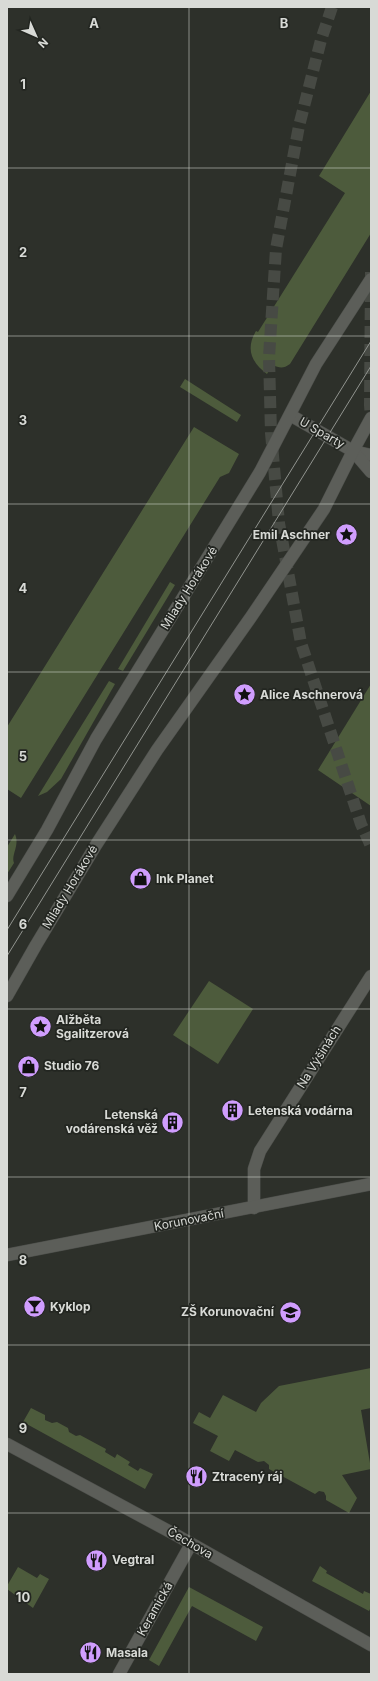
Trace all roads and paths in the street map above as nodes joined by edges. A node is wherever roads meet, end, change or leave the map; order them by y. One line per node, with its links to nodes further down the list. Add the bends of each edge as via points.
1 (371, 279): 2 (main road, Milady Horákové, via 316,364)
2 (290, 415): 4 (main road, U Sparty); 7 (main road, Milady Horákové, via 260,472 96,739 47,830)
3 (371, 418): 4 (main road, Milady Horákové)
4 (353, 451): 5 (main road, U Sparty); 6 (main road, U Sparty); 9 (main road, Milady Horákové, via 324,510 252,617 157,750 96,845)
5 (371, 455)
6 (371, 472)
7 (7, 896)
8 (371, 976): 11 (main road, Na Výšinách, via 260,1151 254,1169)
9 (7, 996)
10 (371, 1184): 11 (main road, Korunovační)
11 (254, 1208): 12 (main road, Korunovační)
12 (7, 1255)
13 (7, 1444): 14 (main road, Čechova)
14 (191, 1544): 15 (main road, Čechova); 16 (main road, Keramická)
15 (371, 1645)
16 (119, 1674)

